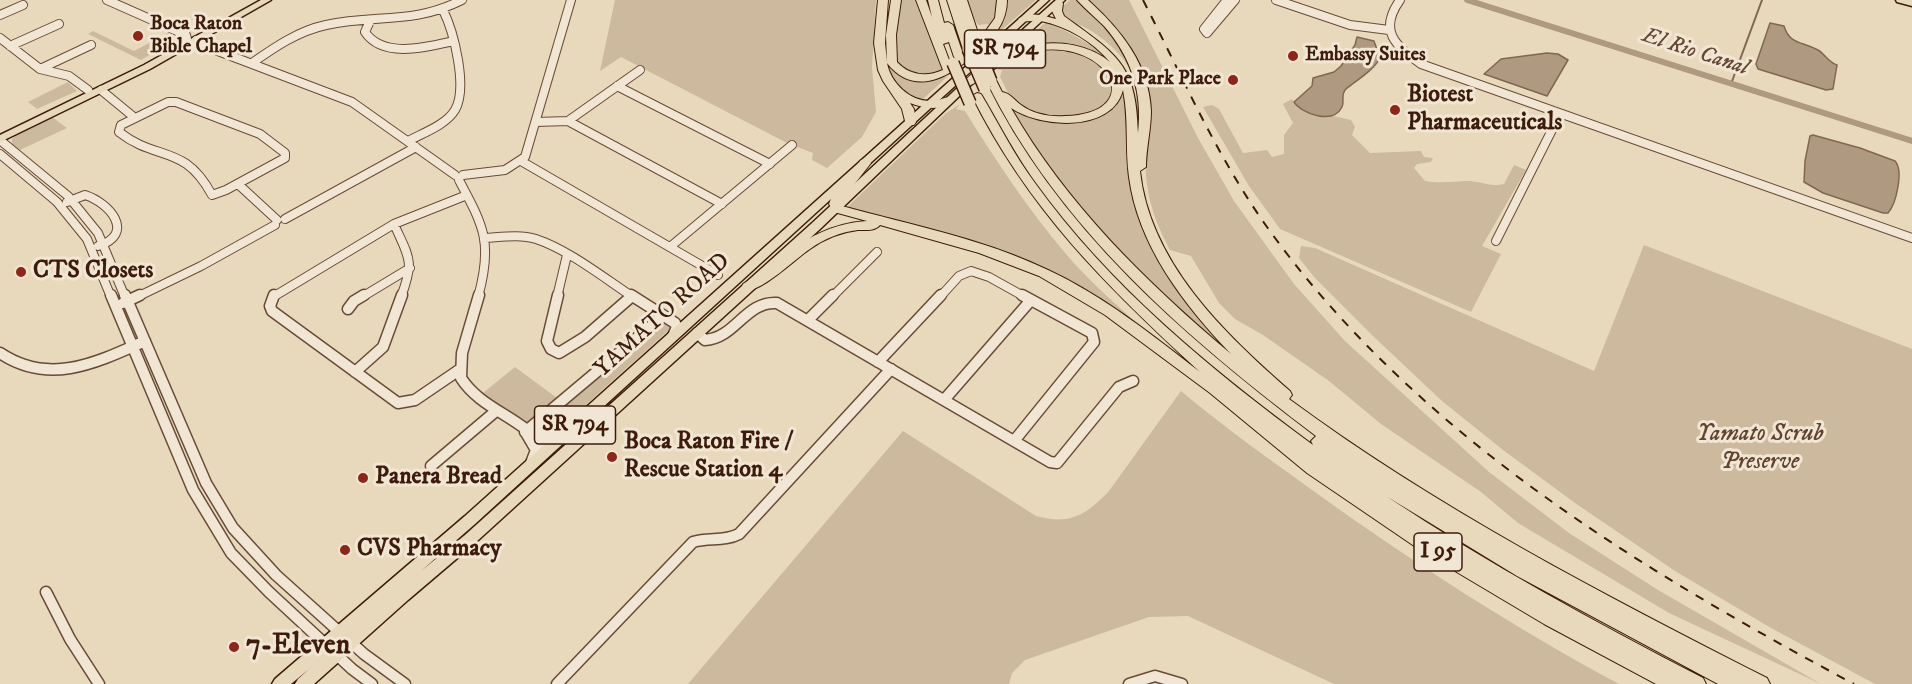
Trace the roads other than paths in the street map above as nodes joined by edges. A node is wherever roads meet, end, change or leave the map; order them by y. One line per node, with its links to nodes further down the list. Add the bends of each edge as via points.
1 (107, 0): 34 (street)
2 (256, 0): 34 (main road)
3 (265, 0): 34 (main road)
4 (462, 0): 25 (street)
5 (571, 0): 54 (street)
6 (883, 0): 48 (highway, via 882,70)
7 (896, 0): 13 (highway, via 891,61 903,73 923,78 947,73 987,38 1001,17)
8 (921, 0): 40 (highway, via 931,30)
9 (933, 0): 40 (highway)
10 (941, 0): 40 (highway)
11 (952, 0): 38 (highway)
12 (962, 0): 38 (highway, I 95)
13 (1002, 0)
14 (1045, 0): 28 (main road, YAMATO ROAD / SR 794)
15 (1082, 0): 80 (highway, via 1118,35 1139,75 1145,110 1142,185)
16 (1227, 0): 17 (street, via 1207,22 1203,29 1207,33)
17 (1235, 0)
18 (1276, 0): 31 (street, via 1350,25)
19 (1288, 0): 31 (street)
20 (1400, 0): 31 (street, via 1391,13)
21 (1900, 0): 23 (main road)
22 (1059, 2): 27 (main road, YAMATO ROAD / SR 794); 32 (highway, via 1060,18)
23 (1912, 3)
24 (23, 5): 26 (street)
25 (443, 10): 29 (street, via 404,20); 35 (street)
26 (0, 15)
27 (1041, 17): 28 (highway); 32 (highway); 43 (main road, YAMATO ROAD / SR 794)
28 (1023, 19): 50 (main road, YAMATO ROAD / SR 794)
29 (370, 21): 35 (street, via 365,32 367,38 388,47 415,48); 39 (street, via 340,22 311,29)
30 (59, 24): 37 (street)
31 (1388, 28): 51 (street, via 1398,47 1421,64)
32 (1085, 36): 80 (highway, via 1111,56 1127,82 1136,188)
33 (0, 38): 37 (street)
34 (191, 40): 39 (street); 45 (main road); 46 (main road)
35 (454, 41): 58 (street, via 457,105 444,119)
36 (91, 45): 41 (street)
37 (10, 46): 41 (street)
38 (972, 46): 47 (highway, bridge); 47 (highway, I 95, bridge, via 982,57)
39 (252, 63): 58 (street, via 352,102)
40 (953, 63): 47 (highway, bridge); 47 (highway)
41 (40, 69): 45 (street, via 69,76)
42 (640, 70): 44 (street)
43 (969, 82): 47 (highway, via 1015,53 1054,47 1078,51 1101,61 1113,73 1117,88 1111,102 1098,113 1077,120 1034,116 1005,97); 49 (main road, YAMATO ROAD / SR 794)
44 (617, 86): 53 (street); 64 (street)
45 (87, 90): 56 (main road)
46 (101, 90): 52 (street); 57 (main road)
47 (984, 90): 106 (highway, I 95, via 1011,171 1066,243 1138,319); 116 (highway, I 95, via 1012,120 1053,180 1095,231 1146,285 1259,385); 132 (highway, via 1012,159 1070,235 1134,304 1232,392 1332,469 1451,548 1561,612); 133 (highway, via 1028,160 1087,235 1168,318 1253,392 1370,477 1466,539 1573,600)
48 (897, 93): 50 (highway); 55 (highway, via 908,109)
49 (949, 100): 50 (highway); 70 (main road, YAMATO ROAD / SR 794)
50 (927, 105): 55 (main road, YAMATO ROAD / SR 794)
51 (1560, 114): 76 (street); 77 (street)
52 (135, 118): 66 (street, via 119,127 119,132 189,164 213,195); 66 (street, via 176,102 260,134 285,153 285,158)
53 (568, 120): 54 (street); 69 (street)
54 (536, 122): 62 (street)
55 (910, 122): 63 (main road, YAMATO ROAD / SR 794)
56 (0, 133)
57 (0, 140): 68 (street)
58 (408, 141): 60 (street)
59 (792, 145): 64 (street)
60 (416, 147): 65 (street); 72 (street)
61 (0, 154): 71 (street)
62 (521, 161): 65 (street, via 505,170); 81 (street)
63 (865, 163): 70 (highway, via 837,197); 86 (main road, YAMATO ROAD / SR 794)
64 (770, 164): 69 (street)
65 (459, 177): 67 (street)
66 (238, 184): 72 (street)
67 (466, 195): 73 (street); 75 (street)
68 (70, 199): 71 (street); 79 (street); 79 (street, via 85,195 109,208 116,234)
69 (722, 204): 81 (street)
70 (836, 207): 74 (highway, via 845,213); 86 (main road, YAMATO ROAD / SR 794)
71 (63, 208): 78 (street)
72 (279, 221): 89 (street, via 201,266)
73 (394, 224): 84 (street, via 408,253); 103 (street, via 282,289 270,301 272,311)
74 (903, 228): 86 (highway, via 859,225 823,234 803,245 769,276); 106 (highway, via 994,253 1063,282 1119,317)
75 (485, 238): 83 (street, via 532,237); 102 (street, via 486,269)
76 (1912, 238)
77 (1496, 241)
78 (90, 245): 79 (street); 90 (street)
79 (104, 245): 89 (street)
80 (1157, 245): 116 (highway, via 1179,283 1224,338 1268,381)
81 (670, 247): 85 (street)
82 (877, 252): 93 (street)
83 (567, 255): 87 (street); 87 (street, via 547,341 551,349 560,353 572,347)
84 (410, 268): 91 (street, via 354,301); 103 (street, via 383,347)
85 (718, 275)
86 (745, 282): 94 (main road, YAMATO ROAD / SR 794); 95 (main road, YAMATO ROAD / SR 794)
87 (632, 296): 92 (street)
88 (1031, 300): 100 (street, via 989,277 965,272); 109 (street); 113 (street, via 1092,333 1094,342)
89 (128, 301): 90 (street); 96 (street)
90 (116, 307): 97 (street)
91 (348, 309)
92 (663, 316): 95 (street, via 676,325); 112 (street)
93 (808, 320): 94 (street, via 768,301 754,307 717,339 705,340); 100 (street)
94 (697, 333): 107 (main road, YAMATO ROAD / SR 794)
95 (671, 340): 98 (main road, YAMATO ROAD / SR 794)
96 (146, 341): 97 (street); 108 (street)
97 (133, 347): 99 (street, via 50,371); 110 (street)
98 (660, 350): 105 (main road, YAMATO ROAD / SR 794); 107 (main road, via 671,347 631,386)
99 (0, 353)
100 (878, 362): 101 (street)
101 (891, 369): 109 (street); 128 (street, via 739,534 730,540 701,539 687,547)
102 (459, 370): 103 (street, via 418,399 403,403 392,400); 111 (street, via 464,385)
103 (355, 372)
104 (1133, 381): 113 (street, via 1119,387 1057,463)
105 (612, 392): 114 (main road, YAMATO ROAD / SR 794); 115 (main road, via 607,405 561,447)
106 (1219, 394): 131 (highway, I 95, via 1319,471 1428,546 1559,624)
107 (629, 396): 115 (main road, YAMATO ROAD / SR 794)
108 (170, 400): 110 (street); 121 (street, via 206,483 232,528 264,564)
109 (944, 400): 113 (street)
110 (157, 406): 122 (street, via 193,490 231,553)
111 (496, 411): 112 (street); 117 (street)
112 (526, 433): 114 (street, via 541,440); 118 (street, via 536,450)
113 (1014, 441)
114 (546, 451): 118 (main road, YAMATO ROAD / SR 794); 119 (main road, via 539,469 478,525)
115 (562, 456): 119 (main road, YAMATO ROAD / SR 794)
116 (1365, 462): 134 (highway, I 95, via 1537,568)
117 (431, 466)
118 (529, 468): 121 (main road, YAMATO ROAD / SR 794)
119 (470, 539): 121 (main road, YAMATO ROAD / SR 794)
120 (46, 592): 123 (street)
121 (345, 637): 122 (main road, YAMATO ROAD / SR 794); 127 (street)
122 (331, 649): 124 (main road, YAMATO ROAD / SR 794); 125 (main road, YAMATO ROAD / SR 794); 126 (street)
123 (99, 684)
124 (280, 684)
125 (303, 684)
126 (372, 684)
127 (405, 684)
128 (557, 684)
129 (1129, 684): 130 (street, via 1155,676)
130 (1182, 684)
131 (1673, 684)
132 (1698, 684)
133 (1736, 684)
134 (1761, 684)

